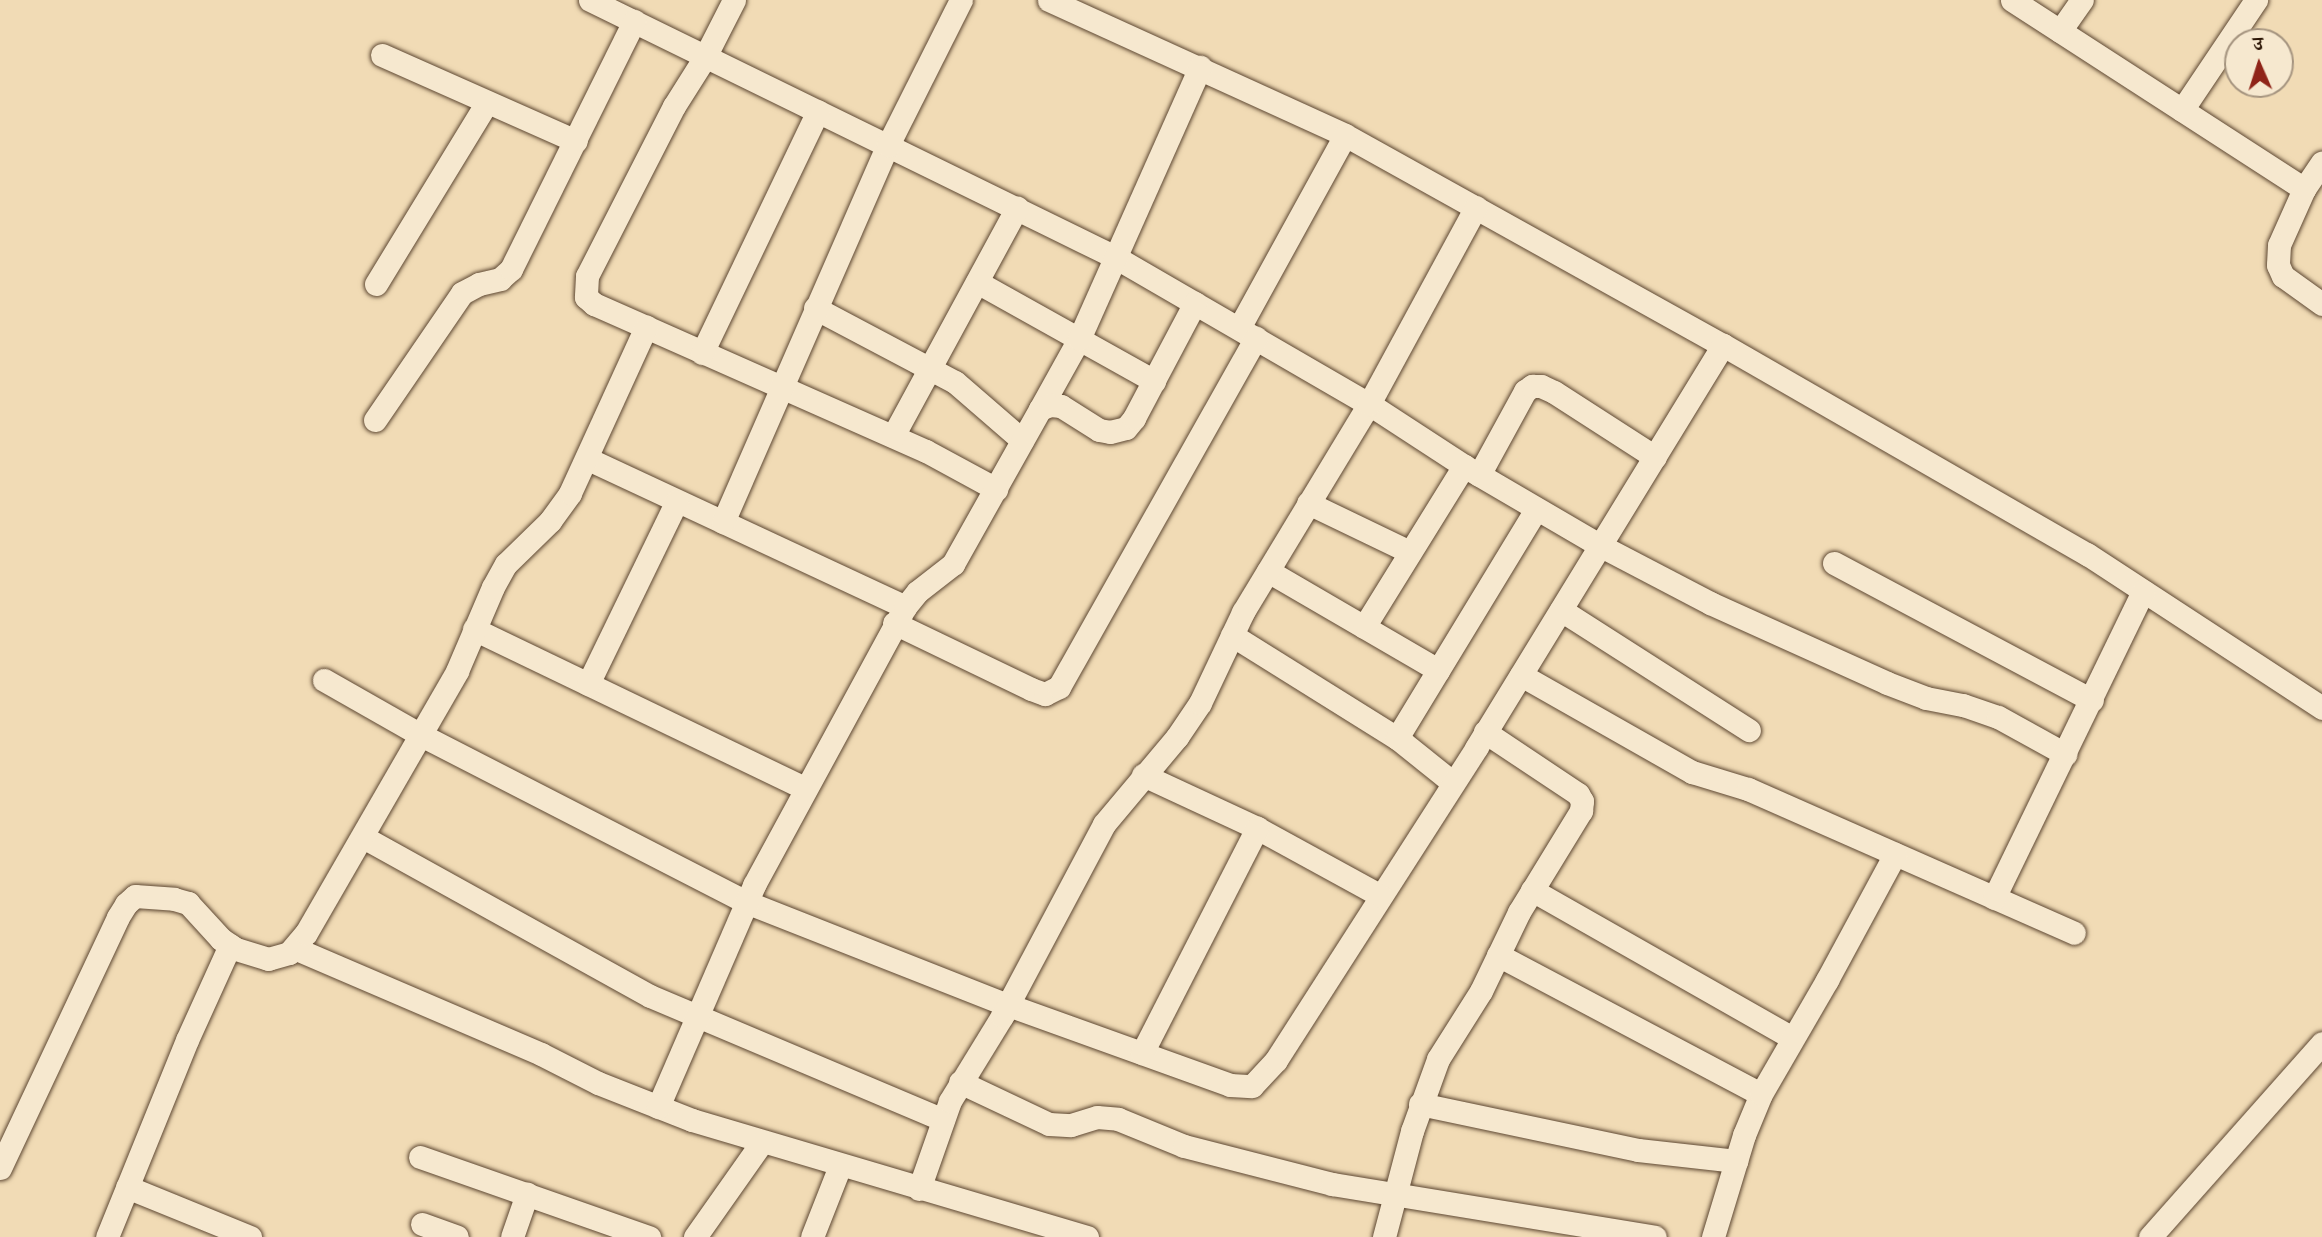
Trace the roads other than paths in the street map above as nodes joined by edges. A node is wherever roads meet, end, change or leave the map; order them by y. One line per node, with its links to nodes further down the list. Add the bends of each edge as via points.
1 (590, 0): 8 (street)
2 (734, 0): 11 (street)
3 (961, 0): 18 (street)
4 (1049, 0): 12 (street)
5 (2012, 0): 9 (street)
6 (2082, 0): 9 (street)
7 (2256, 0): 14 (street)
8 (634, 21): 11 (street); 17 (street)
9 (2060, 31): 14 (street)
10 (382, 55): 13 (street)
11 (705, 57): 15 (street); 29 (street, via 674,106 587,276 586,297 594,304)
12 (1200, 67): 16 (street); 23 (street)
13 (487, 102): 17 (street); 25 (street)
14 (2182, 110): 20 (street)
15 (818, 111): 18 (street); 33 (street)
16 (1345, 135): 21 (street); 30 (street)
17 (576, 141): 39 (street, via 511,269 500,279 462,293)
18 (888, 145): 22 (street); 28 (street)
19 (2322, 162): 20 (street)
20 (2304, 189): 27 (street, via 2278,245 2278,265 2283,276)
21 (1476, 207): 32 (street); 37 (street)
22 (1017, 208): 23 (street); 24 (street)
23 (1115, 257): 26 (street); 31 (street)
24 (978, 282): 31 (street); 34 (street)
25 (376, 284)
26 (1195, 303): 30 (street); 35 (street)
27 (2322, 304)
28 (815, 309): 34 (street); 36 (street)
29 (646, 327): 33 (street); 43 (street)
30 (1247, 333): 37 (street); 56 (street, via 1059,687 1045,694 1031,689)
31 (1079, 339): 35 (street); 38 (street)
32 (1723, 345): 42 (street); 54 (street, via 1990,497)
33 (702, 353): 36 (street)
34 (931, 368): 40 (street); 41 (street, via 967,391)
35 (1154, 381): 38 (street, via 1134,418 1118,432 1099,430 1061,406)
36 (782, 387): 40 (street); 49 (street)
37 (1368, 404): 44 (street); 47 (street)
38 (1040, 409): 41 (street)
39 (375, 420)
40 (893, 436): 45 (street)
41 (1022, 440): 45 (street)
42 (1655, 457): 44 (street, via 1554,392 1532,386); 50 (street)
43 (587, 459): 46 (street); 58 (street, via 561,508 506,564)
44 (1472, 470): 48 (street); 51 (street)
45 (996, 489): 56 (street, via 953,564 917,592)
46 (677, 501): 49 (street); 63 (street)
47 (1308, 503): 51 (street); 53 (street)
48 (1536, 509): 50 (street); 60 (street)
49 (723, 522): 56 (street)
50 (1601, 546): 55 (street); 70 (street, via 1741,618 1926,698 1998,717)
51 (1410, 552): 57 (street)
52 (1834, 563): 64 (street)
53 (1268, 571): 57 (street); 59 (street)
54 (2143, 591): 64 (street); 65 (street)
55 (1561, 610): 61 (street); 66 (street)
56 (900, 615): 73 (street)
57 (1364, 627): 60 (street)
58 (474, 629): 63 (street); 68 (street, via 457,671)
59 (1232, 635): 69 (street); 71 (street, via 1195,712)
60 (1438, 670): 69 (street)
61 (1521, 675): 67 (street); 76 (street, via 1692,772 1748,789)
62 (324, 680): 68 (street)
63 (588, 684): 73 (street)
64 (2092, 700): 70 (street)
65 (2322, 708)
66 (1749, 730)
67 (1485, 732): 72 (street); 77 (street, via 1566,785 1582,802 1575,822)
68 (421, 735): 75 (street); 80 (street)
69 (1397, 737): 72 (street)
70 (2065, 754): 79 (street)
71 (1143, 775): 74 (street); 85 (street, via 1104,824)
72 (1452, 782): 78 (street)
73 (805, 788): 80 (street)
74 (1257, 828): 78 (street); 89 (street)
75 (363, 837): 83 (street); 86 (street, via 620,981)
76 (1895, 854): 79 (street); 87 (street)
77 (1532, 890): 84 (street); 87 (street)
78 (1381, 896): 89 (street, via 1260,1081 1242,1087 1230,1085)
79 (1994, 898): 81 (street)
80 (746, 902): 85 (street); 86 (street)
81 (2074, 933)
82 (230, 945): 83 (street, via 268,959); 99 (street, via 188,903 143,895 125,904); 100 (street)
83 (294, 948): 93 (street)
84 (1498, 955): 91 (street); 92 (street, via 1475,1002 1438,1059)
85 (1008, 1005): 89 (street); 90 (street)
86 (696, 1016): 93 (street); 94 (street)
87 (1792, 1038): 91 (street)
88 (2322, 1043): 117 (street)
89 (1142, 1053)
90 (960, 1082): 94 (street); 103 (street, via 1049,1124 1071,1125 1097,1117 1118,1119 1184,1146 1332,1184)
91 (1761, 1094): 97 (street)
92 (1420, 1104): 97 (street, via 1639,1150); 103 (street)
93 (658, 1107): 95 (street)
94 (943, 1120): 101 (street)
95 (762, 1142): 98 (street); 111 (street)
96 (420, 1157): 102 (street)
97 (1736, 1160): 116 (street)
98 (841, 1166): 101 (street); 112 (street)
99 (0, 1168)
100 (127, 1187): 106 (street); 107 (street)
101 (919, 1189): 105 (street)
102 (527, 1194): 109 (street); 110 (street)
103 (1396, 1194): 114 (street); 115 (street)
104 (422, 1224): 108 (street)
105 (1011, 1227): 113 (street)
106 (107, 1237)
107 (250, 1237)
108 (457, 1237)
109 (512, 1237)
110 (649, 1237)
111 (695, 1237)
112 (811, 1237)
113 (1087, 1237)
114 (1384, 1237)
115 (1655, 1237)
116 (1713, 1237)
117 (2150, 1237)

